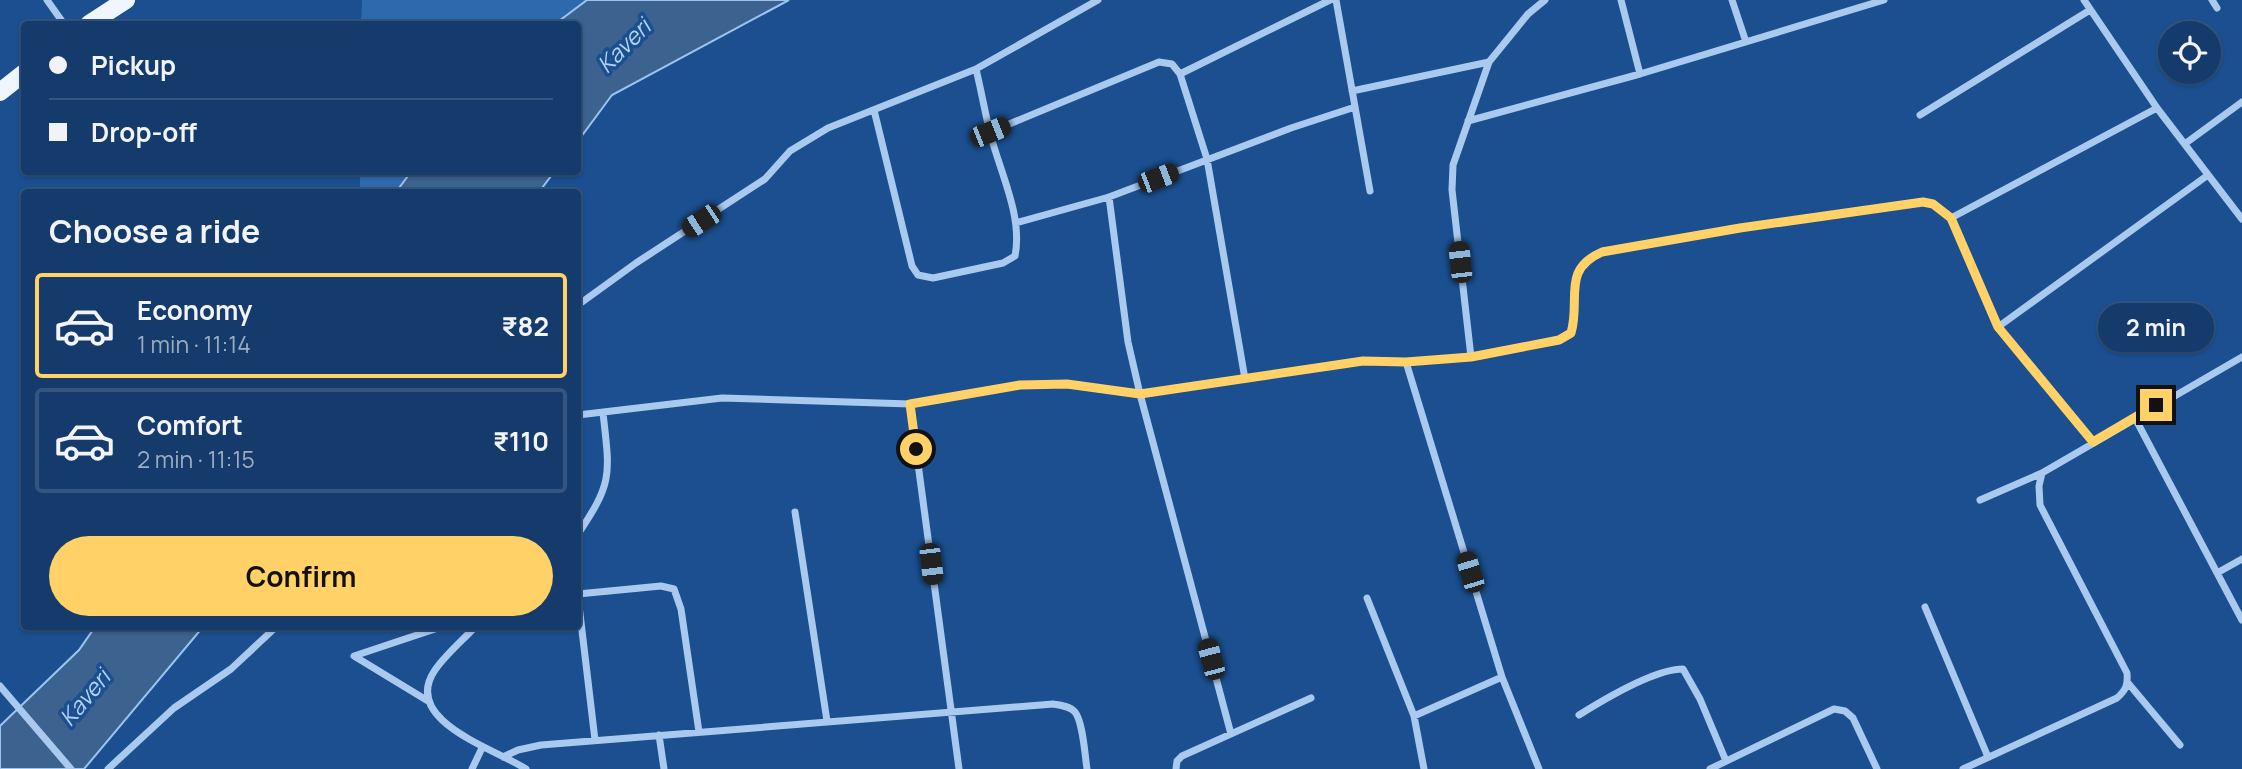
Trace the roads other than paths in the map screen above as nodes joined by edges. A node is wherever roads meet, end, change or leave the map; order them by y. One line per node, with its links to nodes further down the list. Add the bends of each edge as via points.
1 (47, 0): 14 (street)
2 (126, 0): 15 (main road)
3 (1098, 0): 18 (street)
4 (1330, 0): 19 (street)
5 (1336, 0): 22 (street)
6 (1545, 0): 17 (street)
7 (1621, 0): 20 (street)
8 (1732, 0): 16 (street)
9 (1884, 0): 16 (street)
10 (2084, 0): 13 (street)
11 (2211, 0): 12 (street)
12 (2217, 8)
13 (2090, 10): 26 (street); 28 (street)
14 (62, 21)
15 (94, 21)
16 (1746, 42): 20 (street)
17 (1489, 61): 22 (street); 29 (street)
18 (976, 69): 27 (street); 30 (street)
19 (1180, 74): 30 (street, via 1172,64 1159,62); 32 (street)
20 (1640, 74): 29 (street)
21 (21, 75): 23 (main road)
22 (1352, 91): 25 (street)
23 (0, 92)
24 (2242, 102): 31 (street)
25 (1355, 107): 32 (street); 34 (street)
26 (2157, 108): 31 (street); 36 (street)
27 (874, 110): 38 (street, via 918,275 933,278 1003,263 1015,256); 39 (street, via 828,128 790,151 765,179)
28 (1920, 115)
29 (1468, 121): 41 (street, via 1453,165 1452,190)
30 (990, 132): 38 (street)
31 (2186, 143): 33 (street)
32 (1207, 159): 35 (street); 44 (street)
33 (2208, 174): 37 (street); 40 (street)
34 (1370, 191)
35 (1109, 198): 38 (street); 45 (street, via 1128,341)
36 (1951, 218): 40 (street); 41 (street, via 1923,202 1602,252 1580,268 1574,285 1571,333 1559,340)
37 (2242, 219)
38 (1016, 223)
39 (581, 303)
40 (1998, 327): 50 (street)
41 (1471, 357): 43 (street)
42 (2242, 357): 49 (street)
43 (1406, 362): 44 (street, via 1363,361); 65 (street)
44 (1245, 379): 45 (street)
45 (1140, 394): 46 (street, via 1067,384 1020,385); 75 (street)
46 (910, 404): 47 (street, via 722,398); 70 (street)
47 (603, 413): 48 (street); 54 (street, via 607,483)
48 (581, 415)
49 (2135, 418): 50 (street); 56 (street)
50 (2093, 442): 51 (street)
51 (2042, 473): 52 (street); 66 (street, via 2040,505 2127,673)
52 (1980, 500)
53 (795, 512): 73 (street)
54 (581, 530)
55 (2242, 559): 56 (street)
56 (2217, 573): 60 (street)
57 (581, 595): 74 (street, via 661,586 674,589)
58 (1367, 598): 72 (street)
59 (1925, 607): 81 (street)
60 (2242, 620)
61 (581, 621): 77 (street)
62 (273, 630): 84 (street, via 231,669 174,708)
63 (432, 630): 69 (street, via 354,656)
64 (472, 630): 69 (street, via 435,670 428,685)
65 (1502, 677): 72 (street); 92 (street)
66 (2128, 683): 78 (street); 81 (street, via 2117,698)
67 (0, 686): 83 (street)
68 (1311, 698): 75 (street)
69 (428, 701): 79 (street, via 436,715)
70 (950, 712): 73 (street); 88 (street); 89 (street, via 1065,706 1075,712)
71 (1579, 715): 82 (street, via 1664,671 1683,669)
72 (1414, 716): 91 (street)
73 (827, 721): 74 (street)
74 (699, 732): 76 (street)
75 (1231, 734): 90 (street, via 1182,756)
76 (659, 735): 77 (street); 87 (street)
77 (595, 740): 80 (street, via 541,744)
78 (2179, 745)
79 (482, 748): 80 (street); 85 (street)
80 (503, 757): 86 (street)
81 (1988, 758): 95 (street)
82 (1726, 761): 93 (street); 94 (street, via 1834,709 1853,718)
83 (71, 769)
84 (108, 769)
85 (472, 769)
86 (526, 769)
87 (664, 769)
88 (959, 769)
89 (1087, 769)
90 (1176, 769)
91 (1424, 769)
92 (1539, 769)
93 (1710, 769)
94 (1877, 769)
95 (1963, 769)

